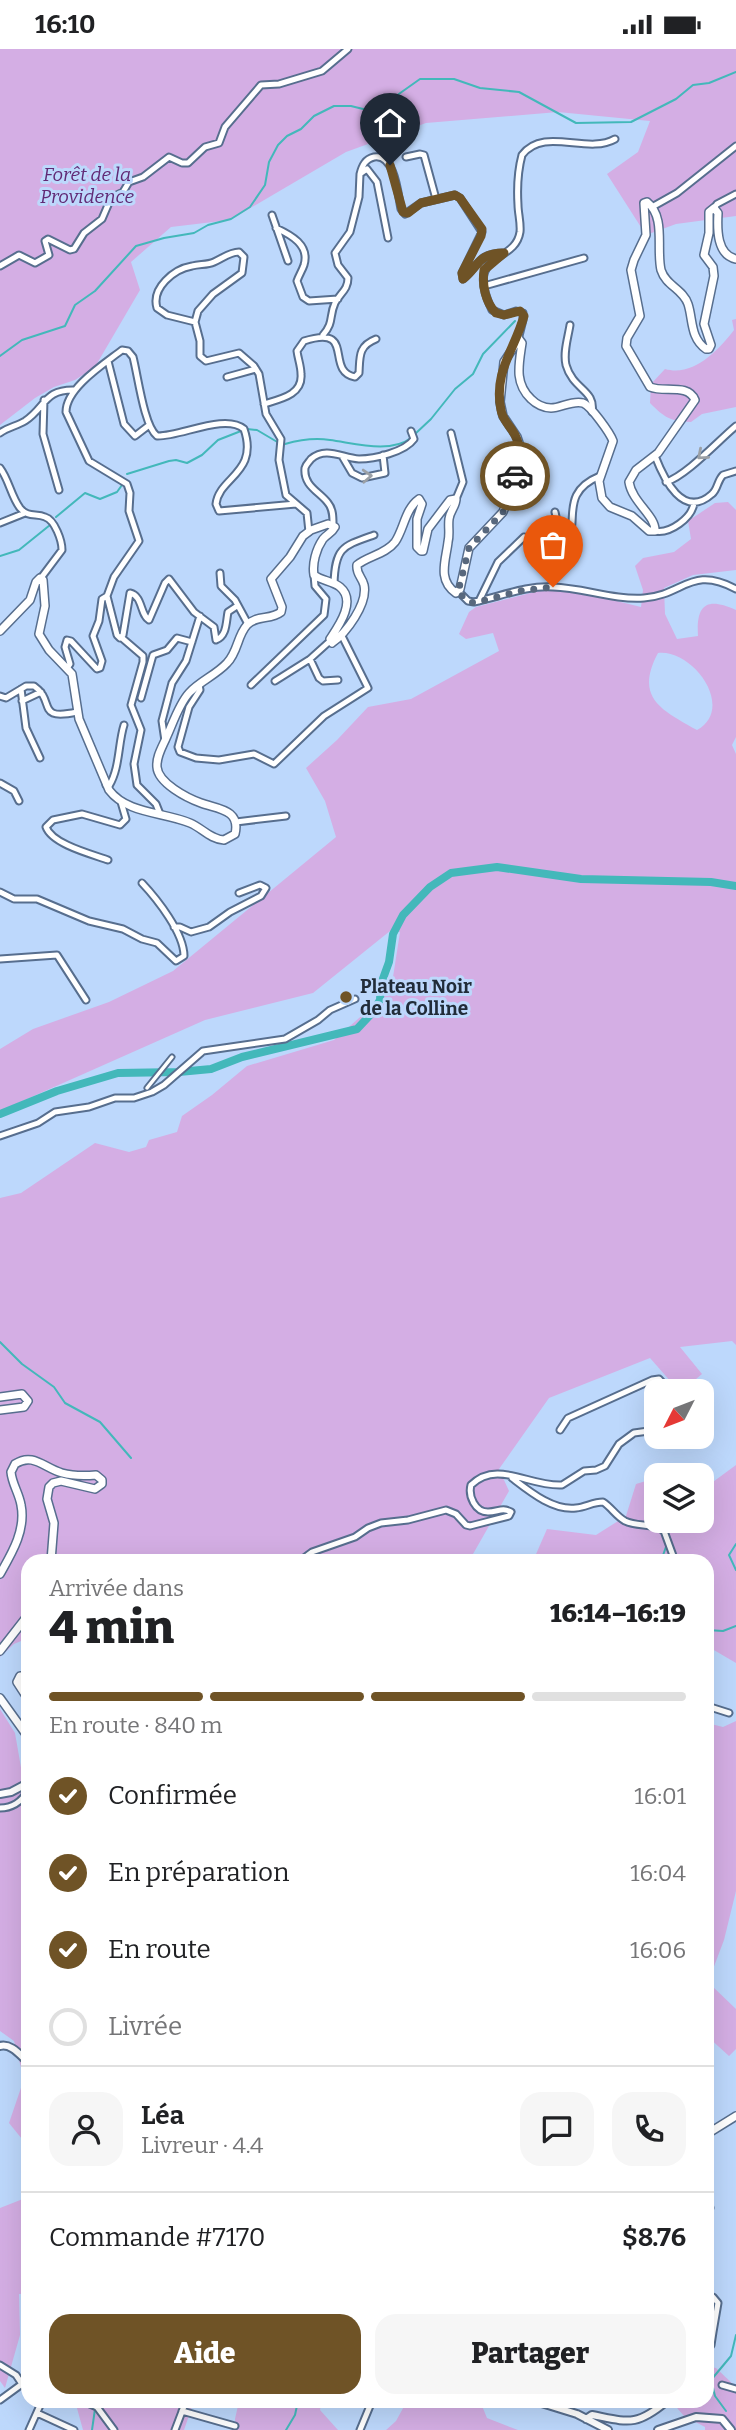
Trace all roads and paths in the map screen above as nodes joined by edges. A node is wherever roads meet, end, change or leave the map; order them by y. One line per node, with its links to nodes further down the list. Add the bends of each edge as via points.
1 (348, 49): 17 (street, via 321,71 261,85 225,127 219,143 205,147 188,163 169,157 143,177 128,182 74,249 48,239 49,255 35,263 19,255)
2 (615, 139): 13 (street, via 597,146 548,142 526,150 517,195 520,233)
3 (736, 146): 8 (street)
4 (406, 157): 7 (street, via 424,155)
5 (360, 174): 7 (street, via 364,163 374,157 387,162 405,214); 12 (street, via 369,169 377,182); 19 (street, via 350,232 335,253 349,281)
6 (736, 194): 9 (street)
7 (436, 199): 13 (street, via 458,196 482,229 463,279 485,256)
8 (652, 207): 9 (main road, via 664,277 686,300 694,334 708,349 704,319 714,271 704,251 709,212); 39 (main road, via 647,202 643,205 646,235 631,267 639,319 625,342 650,387 687,391 695,400)
9 (714, 208): 15 (main road, via 723,250)
10 (272, 215): 11 (street)
11 (276, 228): 16 (street); 19 (street, via 301,244 304,264 297,281 303,297 309,301)
12 (388, 238)
13 (504, 253): 18 (street, via 484,270)
14 (584, 258): 18 (street)
15 (736, 259)
16 (288, 261)
17 (0, 265)
18 (484, 286): 24 (street, via 496,313 523,313)
19 (338, 299): 22 (street, via 331,325)
20 (195, 322): 20 (street, via 157,308 163,283 188,267 239,253 244,257 242,273 204,303); 26 (street, via 204,360 239,353)
21 (570, 325): 31 (street, via 567,367 575,384 592,396)
22 (323, 335): 23 (street, via 332,339 342,369 352,377 359,373 361,351); 30 (street, via 298,347 302,378 297,390)
23 (376, 339)
24 (517, 340): 31 (main road, via 522,343 520,381 530,398 548,408 580,402); 61 (main road, via 504,362 500,402 521,449 513,486 503,512 469,548)
25 (108, 361): 28 (street); 32 (street, via 126,427 135,436); 32 (street, via 122,350 131,353)
26 (256, 369): 27 (street); 30 (street)
27 (226, 377)
28 (75, 390): 29 (street, via 57,391); 62 (street, via 66,404 67,416 89,461 127,484 129,512 139,535 138,546 119,568)
29 (44, 400): 35 (street, via 27,420); 44 (street, via 43,434)
30 (264, 404): 47 (street, via 281,439 279,460 286,495)
31 (592, 412): 42 (main road, via 613,441)
32 (148, 426): 47 (street, via 163,436 238,424 245,433 245,460 219,494 217,509)
33 (736, 426): 43 (street, one-way to 43, via 684,474)
34 (411, 431): 37 (street, via 414,439 408,446)
35 (0, 433)
36 (451, 433): 45 (street, via 463,482)
37 (383, 455): 38 (street, via 364,459); 38 (street, one-way to 37, via 354,475 362,478 385,473)
38 (342, 456): 51 (street, via 318,454 305,468 311,488 330,505)
39 (655, 456): 43 (street); 53 (main road, via 636,470 629,482)
40 (0, 468): 49 (street)
41 (736, 471): 46 (street, via 723,475 714,493)
42 (600, 476): 48 (street, via 575,499 566,540 560,535); 53 (main road, via 605,503)
43 (666, 482): 46 (street)
44 (59, 489)
45 (456, 499): 61 (main road, via 444,569 448,586); 68 (main road, via 450,500 428,529 423,551 417,547 419,499 394,543 357,565 364,592 356,615)
46 (694, 503): 53 (street, via 691,513 675,527)
47 (296, 504): 52 (street, via 307,513)
48 (555, 512)
49 (25, 513): 50 (street); 58 (street, via 50,519 62,545)
50 (0, 523)
51 (333, 524): 52 (main road); 57 (main road, via 334,531 319,547)
52 (309, 531): 66 (main road, via 271,579 281,612)
53 (655, 531)
54 (374, 535): 59 (street, via 341,551 334,567)
55 (524, 537): 63 (street, via 498,562)
56 (220, 573): 64 (street, via 221,586)
57 (314, 575): 59 (main road); 77 (street, via 315,586 326,599 324,615)
58 (41, 578): 67 (main road, via 30,600); 73 (main road, via 45,606 39,634)
59 (334, 584): 71 (main road, via 346,600)
60 (736, 589): 63 (street, via 698,579 648,597 613,597 551,586)
61 (458, 592): 63 (street, via 468,601)
62 (107, 596): 69 (street, via 117,635); 73 (street, via 102,599 93,636 100,668 91,665 67,640)
63 (480, 601)
64 (237, 606): 65 (street, via 228,612 218,640 214,627); 66 (street)
65 (200, 616): 69 (street, via 169,579 149,620 130,593); 70 (street)
66 (248, 624): 76 (main road, via 231,659)
67 (0, 631)
68 (341, 634): 71 (main road); 76 (street, via 367,690 324,716 274,764 254,754 206,759 180,752 188,710)
69 (122, 638): 91 (street, via 143,656 131,705 141,730 134,764 138,785)
70 (192, 642): 81 (street, via 177,638 167,650 153,655); 85 (street, via 172,683 162,721)
71 (330, 642): 72 (street)
72 (310, 659): 74 (street, via 319,678 328,683); 75 (street)
73 (67, 668): 83 (main road, via 74,680)
74 (338, 680)
75 (275, 681)
76 (200, 685): 85 (main road, via 187,697)
77 (251, 685)
78 (21, 689): 79 (street, via 34,686); 80 (street, via 6,698); 82 (street)
79 (41, 692): 82 (street); 83 (street, via 54,714)
80 (0, 696)
81 (141, 698)
82 (22, 701): 86 (street, via 26,728)
83 (77, 712): 88 (main road)
84 (124, 725): 88 (street, via 112,782)
85 (165, 741): 93 (main road, via 157,760 161,778 194,800 227,811)
86 (40, 758)
87 (0, 783): 89 (street, via 14,791)
88 (106, 785): 90 (main road)
89 (19, 801)
90 (121, 801): 91 (main road); 94 (street, via 126,818 120,825 82,814 53,820 46,827 63,843)
91 (160, 814): 93 (main road, via 187,822 218,840 235,834)
92 (286, 816): 93 (street)
93 (236, 823)
94 (108, 860)
95 (142, 883): 98 (street)
96 (0, 892): 98 (street, via 14,899 37,899 89,921 123,929 157,943 176,961 184,956 184,950)
97 (239, 893): 98 (street, via 260,885 266,888 261,896 209,927 191,932)
98 (174, 927)
99 (0, 959): 101 (street, via 57,955)
100 (355, 999): 104 (street, via 285,1039 203,1051 164,1085 134,1098 55,1112)
101 (86, 1000)
102 (172, 1057): 103 (street)
103 (147, 1089)
104 (0, 1136)
105 (644, 1384): 108 (street, via 568,1418)
106 (0, 1397): 107 (main road, via 22,1394 29,1401 24,1407)
107 (0, 1410)
108 (560, 1430)
109 (644, 1432): 110 (street, via 619,1444 605,1466 584,1471 562,1485)
110 (509, 1476): 112 (street, via 501,1472 484,1475 471,1485 469,1493 481,1510 505,1509 512,1512 509,1515 470,1526 446,1510 381,1523); 113 (street, via 525,1489 568,1509 603,1502 625,1521 660,1527)
111 (52, 1554): 114 (main road, via 54,1523 49,1487 61,1481 95,1489 102,1481 96,1475 62,1473 26,1458 11,1472 21,1503 21,1527)
112 (309, 1554)
113 (672, 1554)
114 (0, 1574)
115 (21, 1624): 116 (main road)
116 (0, 1651)
117 (0, 1698): 120 (main road)
118 (714, 1708): 119 (street)
119 (729, 1713)
120 (21, 1727)
121 (21, 1787): 122 (street)
122 (0, 1794)
123 (21, 1800): 124 (street, via 10,1808)
124 (0, 1808)
125 (0, 2046): 126 (street, via 11,2047)
126 (21, 2056)
127 (736, 2116): 128 (main road)
128 (714, 2131)
129 (714, 2298): 130 (street, via 718,2303)
130 (714, 2318)
131 (0, 2365): 132 (street)
132 (21, 2380)
133 (722, 2385): 135 (street)
134 (21, 2389): 136 (street)
135 (736, 2389)
136 (0, 2400)
137 (40, 2408): 144 (street)
138 (98, 2408): 149 (street)
139 (183, 2408): 143 (street)
140 (369, 2408): 151 (street)
141 (555, 2408): 145 (street)
142 (657, 2408): 145 (street, via 633,2421 592,2415)
143 (182, 2411): 146 (street); 150 (street)
144 (37, 2413): 147 (street); 148 (street)
145 (586, 2419): 152 (street)
146 (235, 2426)
147 (29, 2430)
148 (75, 2430)
149 (114, 2430)
150 (175, 2430)
151 (360, 2430)
152 (608, 2430)
153 (658, 2430): 154 (street, via 702,2417 722,2419)
154 (731, 2430)

